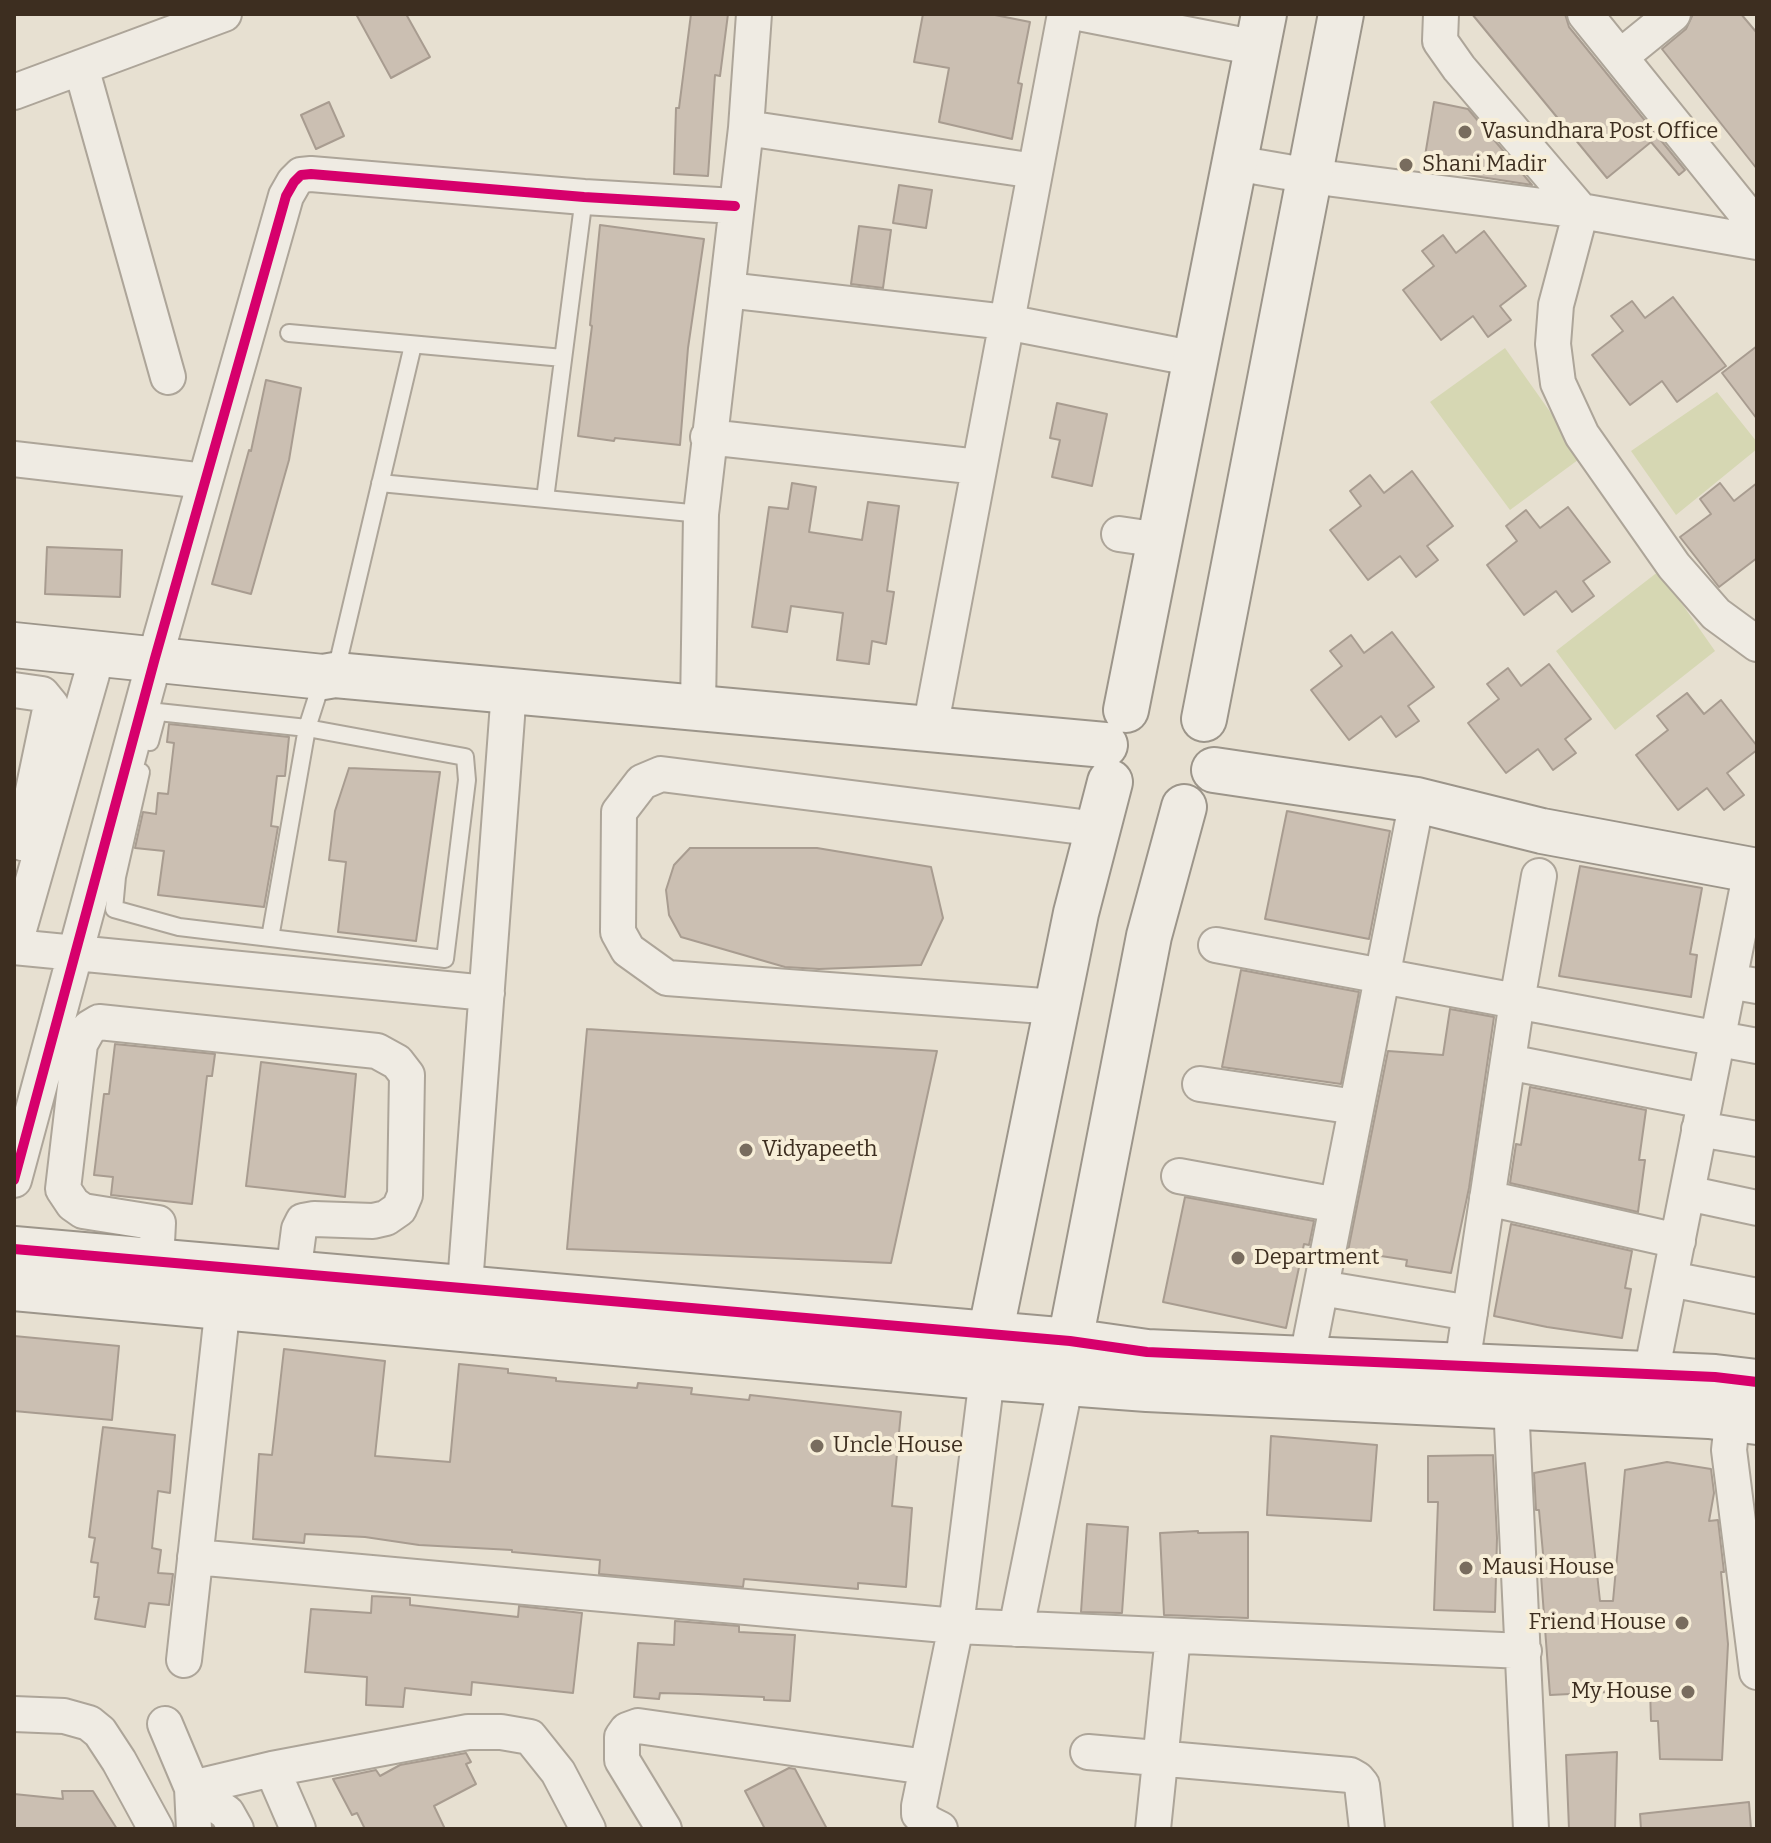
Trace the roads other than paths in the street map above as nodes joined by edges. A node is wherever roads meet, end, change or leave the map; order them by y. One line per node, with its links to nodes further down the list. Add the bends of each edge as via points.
1 (224, 14): 11 (street)
2 (754, 14): 13 (street)
3 (1065, 14): 15 (street)
4 (1084, 14): 9 (street)
5 (1341, 14): 16 (street)
6 (1441, 14): 19 (street, via 1440,41 1459,68)
7 (1585, 14): 10 (street)
8 (1673, 14): 10 (street)
9 (1261, 31): 14 (street)
10 (1620, 57): 20 (street)
11 (81, 67): 12 (street); 28 (street)
12 (14, 92)
13 (746, 128): 15 (street); 18 (street)
14 (1235, 163): 16 (street); 27 (street)
15 (1035, 171): 23 (street)
16 (1310, 176): 19 (street); 44 (street)
17 (584, 197): 18 (street); 26 (lane); 32 (street, via 301,175 286,196)
18 (735, 206): 22 (street)
19 (1581, 211): 21 (street); 36 (street, via 1556,305 1558,383 1582,435 1674,566 1716,614)
20 (1757, 227)
21 (1757, 242)
22 (727, 290): 23 (street); 29 (street)
23 (1006, 322): 27 (street); 31 (street)
24 (289, 333): 25 (lane)
25 (413, 345): 26 (lane); 33 (lane)
26 (563, 358): 34 (lane)
27 (1196, 359): 47 (street, via 1139,537)
28 (168, 377)
29 (708, 437): 31 (street); 35 (street)
30 (14, 459): 32 (street)
31 (979, 467): 46 (street)
32 (205, 481): 39 (street)
33 (380, 483): 34 (lane); 40 (lane)
34 (545, 499): 35 (lane)
35 (701, 514): 43 (street)
36 (1757, 644)
37 (14, 645): 38 (street)
38 (98, 653): 39 (street); 57 (street)
39 (155, 658): 40 (street); 58 (street)
40 (329, 676): 42 (street); 45 (lane)
41 (14, 690): 52 (street, via 42,694 51,705 20,856)
42 (509, 690): 43 (street); 61 (street)
43 (698, 708): 46 (street)
44 (1204, 719): 47 (street, via 1182,702 1160,697 1135,703); 48 (street, via 1215,741)
45 (307, 728): 55 (lane); 55 (lane, via 158,712 117,877 114,909 179,927); 55 (lane, via 465,757 467,780 445,959)
46 (930, 729): 47 (street)
47 (1114, 745): 50 (street, via 1121,797 1142,808); 51 (street)
48 (1214, 770): 49 (street); 50 (street)
49 (1417, 800): 54 (street); 59 (street)
50 (1184, 807): 90 (street, via 1149,936)
51 (1098, 829): 63 (street); 63 (street, via 661,774 642,782 619,812 618,932 628,950 667,978)
52 (14, 864)
53 (1539, 876): 62 (street)
54 (1752, 889): 60 (street)
55 (270, 938)
56 (1216, 945): 59 (street)
57 (14, 947): 58 (street)
58 (75, 952): 61 (street); 72 (street)
59 (1382, 976): 62 (street); 68 (street)
60 (1743, 984): 64 (street)
61 (487, 993): 86 (street)
62 (1517, 1001): 64 (street); 66 (street)
63 (1057, 1007): 88 (street)
64 (1717, 1039): 65 (street); 69 (street)
65 (1757, 1046)
66 (1508, 1062): 69 (street); 74 (street)
67 (1200, 1084): 68 (street)
68 (1356, 1107): 75 (street)
69 (1702, 1115): 70 (street); 73 (street)
70 (1757, 1139)
71 (1179, 1176): 75 (street)
72 (14, 1180)
73 (1687, 1193): 76 (street); 77 (street)
74 (1487, 1198): 77 (street); 87 (street)
75 (1337, 1205): 83 (street)
76 (1757, 1208)
77 (1678, 1241): 81 (street)
78 (14, 1249): 79 (street)
79 (156, 1263): 80 (street, via 158,1223 83,1211 63,1189 80,1044 99,1022 377,1051 407,1075 405,1195 399,1209 373,1221 303,1221); 84 (street)
80 (293, 1275): 84 (street); 86 (street)
81 (1670, 1279): 85 (street); 92 (street)
82 (14, 1288): 84 (street)
83 (1321, 1288): 87 (street); 89 (street)
84 (224, 1289): 86 (street); 95 (street)
85 (1757, 1296)
86 (463, 1309): 88 (street)
87 (1470, 1313): 91 (street)
88 (989, 1356): 90 (street); 96 (street)
89 (1307, 1358): 90 (street, via 1147,1352); 91 (street)
90 (1068, 1361): 93 (street, via 1147,1389); 97 (street)
91 (1462, 1365): 93 (street)
92 (1651, 1374): 93 (street); 94 (street)
93 (1510, 1387): 94 (street); 99 (street)
94 (1746, 1400): 101 (street, via 1729,1450)
95 (195, 1557): 96 (street); 100 (street)
96 (956, 1626): 97 (street); 106 (street)
97 (1016, 1629): 98 (street)
98 (1173, 1636): 99 (street); 105 (street)
99 (1524, 1651): 118 (street)
100 (184, 1660)
101 (1757, 1672)
102 (14, 1714): 109 (street, via 89,1723 119,1761)
103 (165, 1724): 108 (street)
104 (1088, 1752): 105 (street)
105 (1160, 1760): 116 (street); 117 (street, via 1350,1775 1362,1785)
106 (926, 1767): 114 (street, via 638,1726 622,1737 622,1760); 115 (street, via 919,1814)
107 (272, 1769): 108 (street); 112 (street); 113 (street, via 468,1732 530,1737 558,1772)
108 (192, 1788): 110 (street); 111 (street, via 227,1813)
109 (156, 1829)
110 (194, 1829)
111 (236, 1829)
112 (298, 1829)
113 (588, 1829)
114 (664, 1829)
115 (940, 1829)
116 (1153, 1829)
117 (1367, 1829)
118 (1531, 1829)

